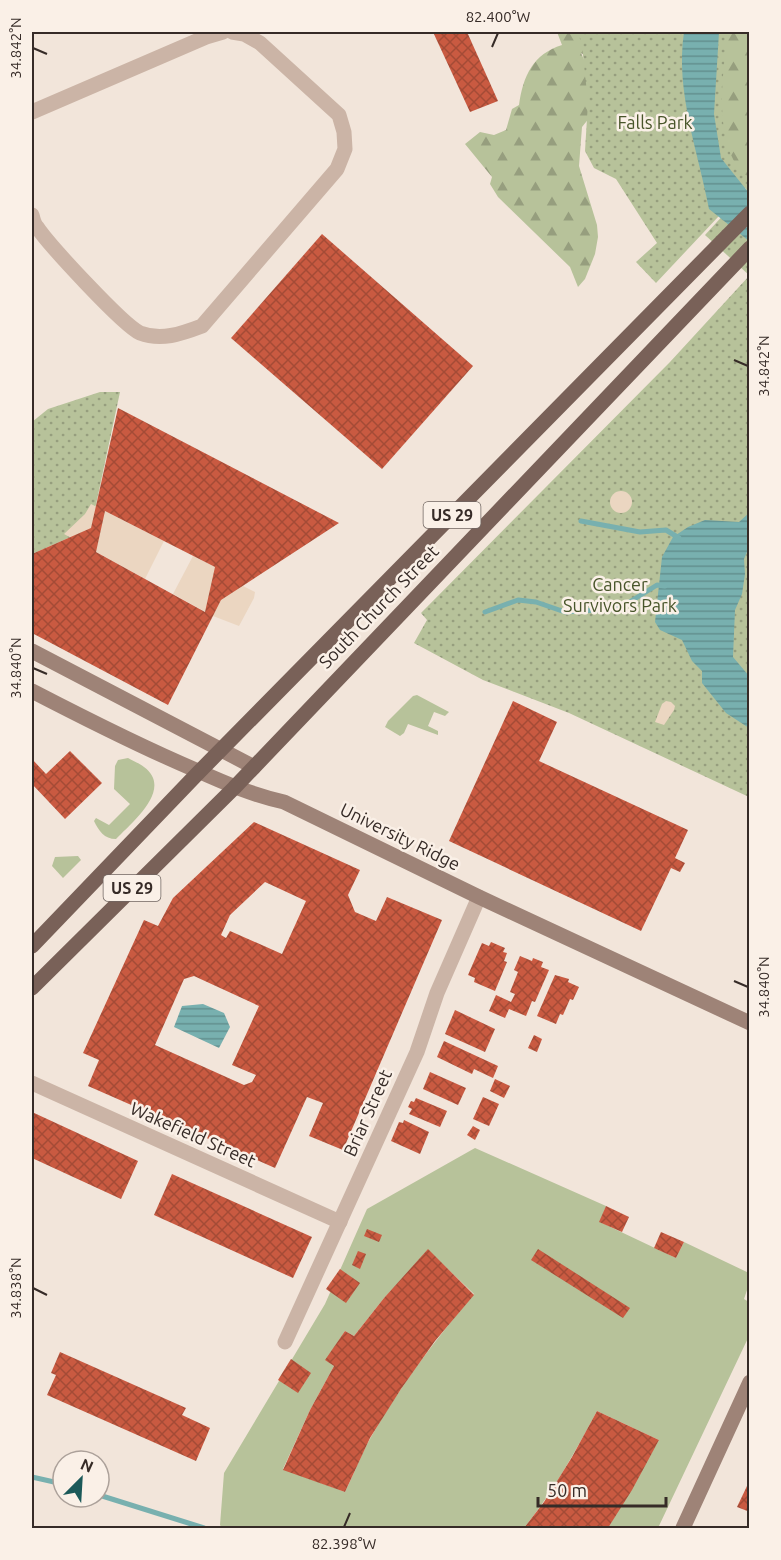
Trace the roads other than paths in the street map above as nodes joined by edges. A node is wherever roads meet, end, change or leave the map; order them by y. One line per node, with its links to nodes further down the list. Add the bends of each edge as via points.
1 (224, 32): 3 (street)
2 (232, 32): 5 (street, via 260,43 339,115 345,149 337,169 202,326 177,336 154,337 138,332)
3 (32, 112)
4 (750, 213): 9 (main road, South Church Street / US 29)
5 (33, 223)
6 (750, 248): 10 (main road, South Church Street / US 29)
7 (32, 651): 9 (street)
8 (32, 691): 11 (street, University Ridge)
9 (221, 750): 10 (street); 11 (main road, South Church Street / US 29)
10 (254, 767): 12 (main road, South Church Street / US 29)
11 (199, 772): 12 (street, University Ridge); 14 (main road, South Church Street / US 29)
12 (234, 788): 13 (street, University Ridge, via 284,802); 15 (main road, South Church Street / US 29)
13 (479, 897): 16 (street, University Ridge); 18 (street, Briar Street, via 437,993 417,1052)
14 (32, 946)
15 (32, 988)
16 (750, 1023)
17 (32, 1083): 18 (street, Wakefield Street)
18 (340, 1222): 19 (street, Briar Street)
19 (285, 1342)
20 (750, 1382): 21 (street)
21 (683, 1528)

